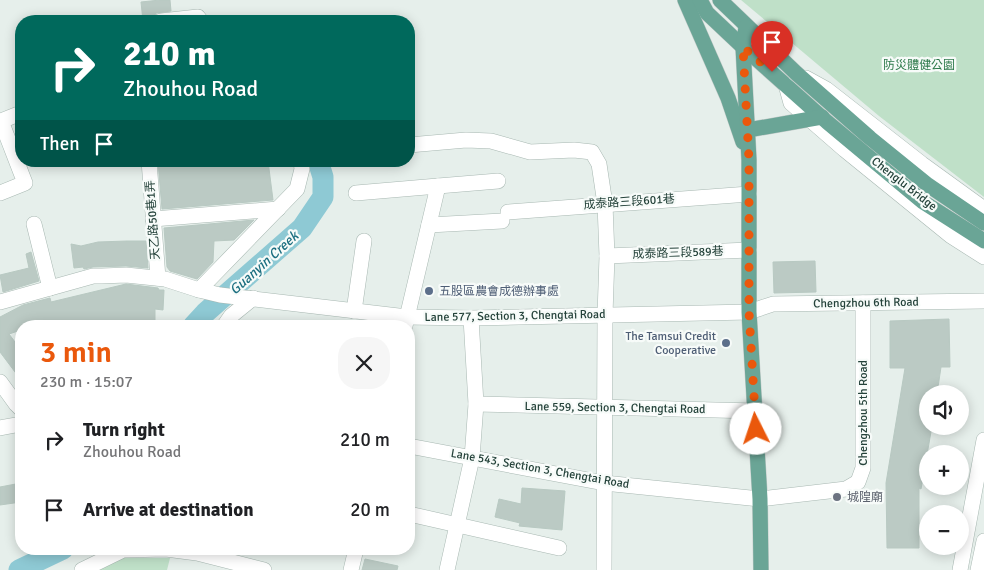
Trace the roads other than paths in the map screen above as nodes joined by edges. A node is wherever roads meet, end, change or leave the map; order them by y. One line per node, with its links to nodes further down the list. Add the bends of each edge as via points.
1 (685, 0): 13 (main road, via 728,98)
2 (700, 0): 5 (main road, via 707,13)
3 (720, 0): 4 (main road)
4 (746, 27): 5 (main road); 6 (main road)
5 (743, 47): 6 (main road); 10 (main road)
6 (791, 79): 8 (main road, Chenglu Bridge); 25 (street, via 826,89); 27 (main road, Chenglu Bridge, via 839,110 928,185)
7 (15, 115): 9 (street)
8 (819, 119): 10 (main road); 31 (main road, Chenglu Bridge, via 923,202); 34 (street, via 845,150 951,236)
9 (1, 120): 11 (street)
10 (748, 130): 13 (main road)
11 (4, 141): 14 (street)
12 (415, 144): 23 (street, via 491,141 530,152 592,152 600,164)
13 (749, 160): 22 (main road)
14 (15, 162)
15 (18, 167): 20 (street, via 26,183)
16 (149, 167): 26 (street, 天乙路50巷1弄)
17 (302, 167): 24 (street, via 297,189)
18 (498, 181): 19 (street)
19 (438, 186): 21 (street); 29 (street)
20 (0, 193)
21 (356, 193)
22 (749, 194): 23 (street, 成泰路三段601巷); 32 (main road)
23 (604, 204): 29 (street, 成泰路三段601巷); 33 (street)
24 (278, 209): 26 (street); 37 (street)
25 (984, 209)
26 (153, 219): 35 (street, 天乙路50巷1弄)
27 (984, 223)
28 (34, 224): 36 (street)
29 (429, 225): 48 (street)
30 (364, 241): 42 (street)
31 (984, 241)
32 (749, 250): 33 (street, 成泰路三段589巷); 43 (main road)
33 (607, 256): 44 (street)
34 (984, 257)
35 (158, 278): 36 (street, via 93,276); 37 (street)
36 (50, 288): 40 (street)
37 (199, 290): 38 (street, Lane 577, Section 3, Chengtai Road)
38 (253, 298): 42 (street, Lane 577, Section 3, Chengtai Road); 46 (street)
39 (984, 301): 41 (street, Chengzhou 6th Road)
40 (0, 302)
41 (863, 303): 43 (street, Chengzhou 6th Road, via 773,304); 61 (street, Chengzhou 5th Road, via 864,468 858,482 846,489)
42 (354, 311): 47 (street, Lane 577, Section 3, Chengtai Road)
43 (749, 312): 44 (street, Lane 577, Section 3, Chengtai Road); 54 (main road)
44 (605, 314): 45 (street, Lane 577, Section 3, Chengtai Road); 53 (street)
45 (472, 318): 49 (street, Lane 577, Section 3, Chengtai Road); 52 (street)
46 (228, 320)
47 (397, 320)
48 (406, 320)
49 (415, 321)
50 (0, 382): 51 (street)
51 (15, 403)
52 (476, 404): 53 (street, Lane 559, Section 3, Chengtai Road); 59 (street)
53 (604, 408): 54 (street, Lane 559, Section 3, Chengtai Road); 60 (street)
54 (754, 411): 61 (main road)
55 (15, 425): 56 (street)
56 (0, 428)
57 (984, 440): 75 (street)
58 (415, 447): 59 (street, Lane 543, Section 3, Chengtai Road)
59 (472, 458): 60 (street, Lane 543, Section 3, Chengtai Road); 63 (street)
60 (604, 483): 61 (street, Lane 543, Section 3, Chengtai Road); 73 (street)
61 (760, 499): 74 (main road)
62 (415, 515): 63 (street)
63 (457, 525): 65 (street); 72 (street)
64 (984, 541): 76 (street)
65 (559, 548)
66 (113, 555): 70 (street)
67 (214, 555): 69 (street)
68 (355, 555): 71 (street)
69 (258, 569)
70 (82, 570)
71 (351, 570)
72 (447, 570)
73 (604, 570)
74 (761, 570)
75 (960, 570)
76 (978, 570)

